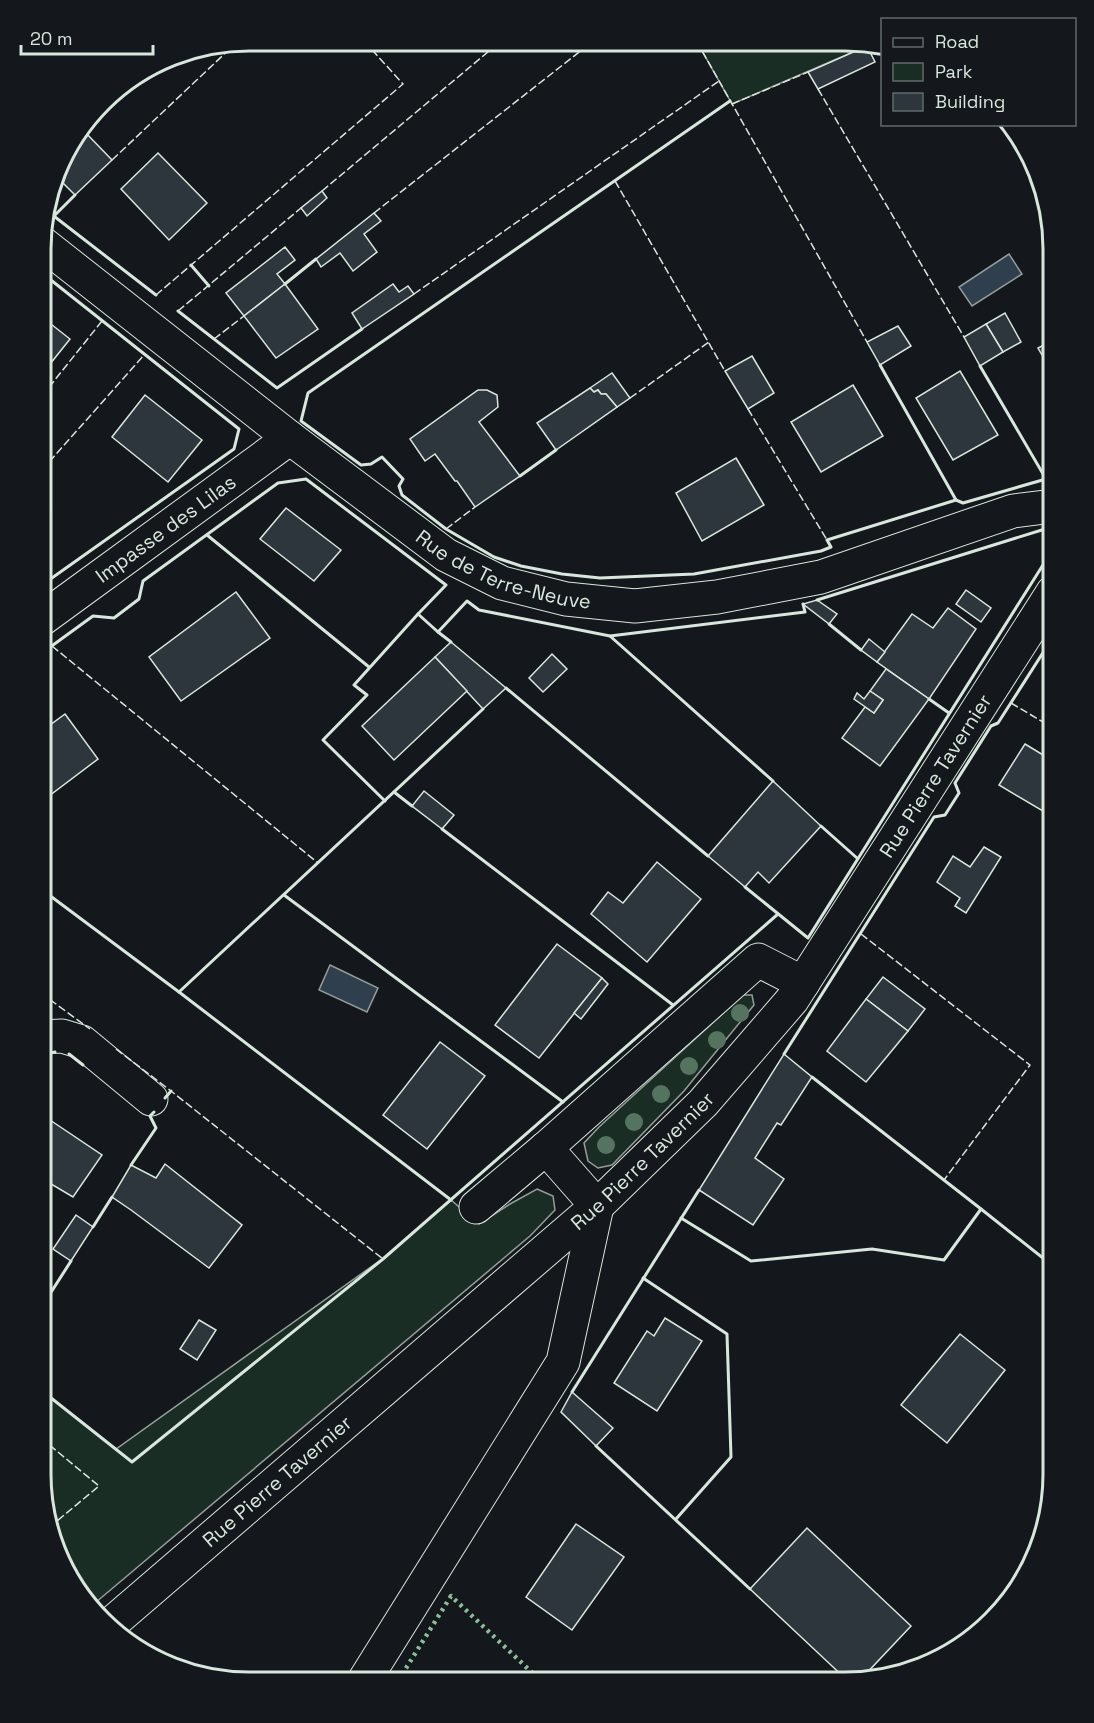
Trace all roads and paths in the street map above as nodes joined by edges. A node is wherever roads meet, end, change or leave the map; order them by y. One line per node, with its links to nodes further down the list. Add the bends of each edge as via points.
1 (51, 250): 2 (street, Rue de Terre-Neuve)
2 (290, 438): 3 (street, Rue de Terre-Neuve, via 446,555 502,583 566,599 635,606 717,597 821,577 1013,511); 5 (street, Impasse des Lilas)
3 (1043, 507)
4 (1043, 608): 6 (street, Rue Pierre Tavernier)
5 (51, 612)
6 (803, 983): 9 (street, via 758,960); 10 (street, Rue Pierre Tavernier, via 704,1103)
7 (51, 1037): 8 (street, via 82,1042)
8 (151, 1099)
9 (546, 1148): 10 (street); 11 (street)
10 (597, 1206): 12 (street, Rue Pierre Tavernier); 13 (street, via 563,1362)
11 (476, 1207)
12 (116, 1620)
13 (370, 1672)

